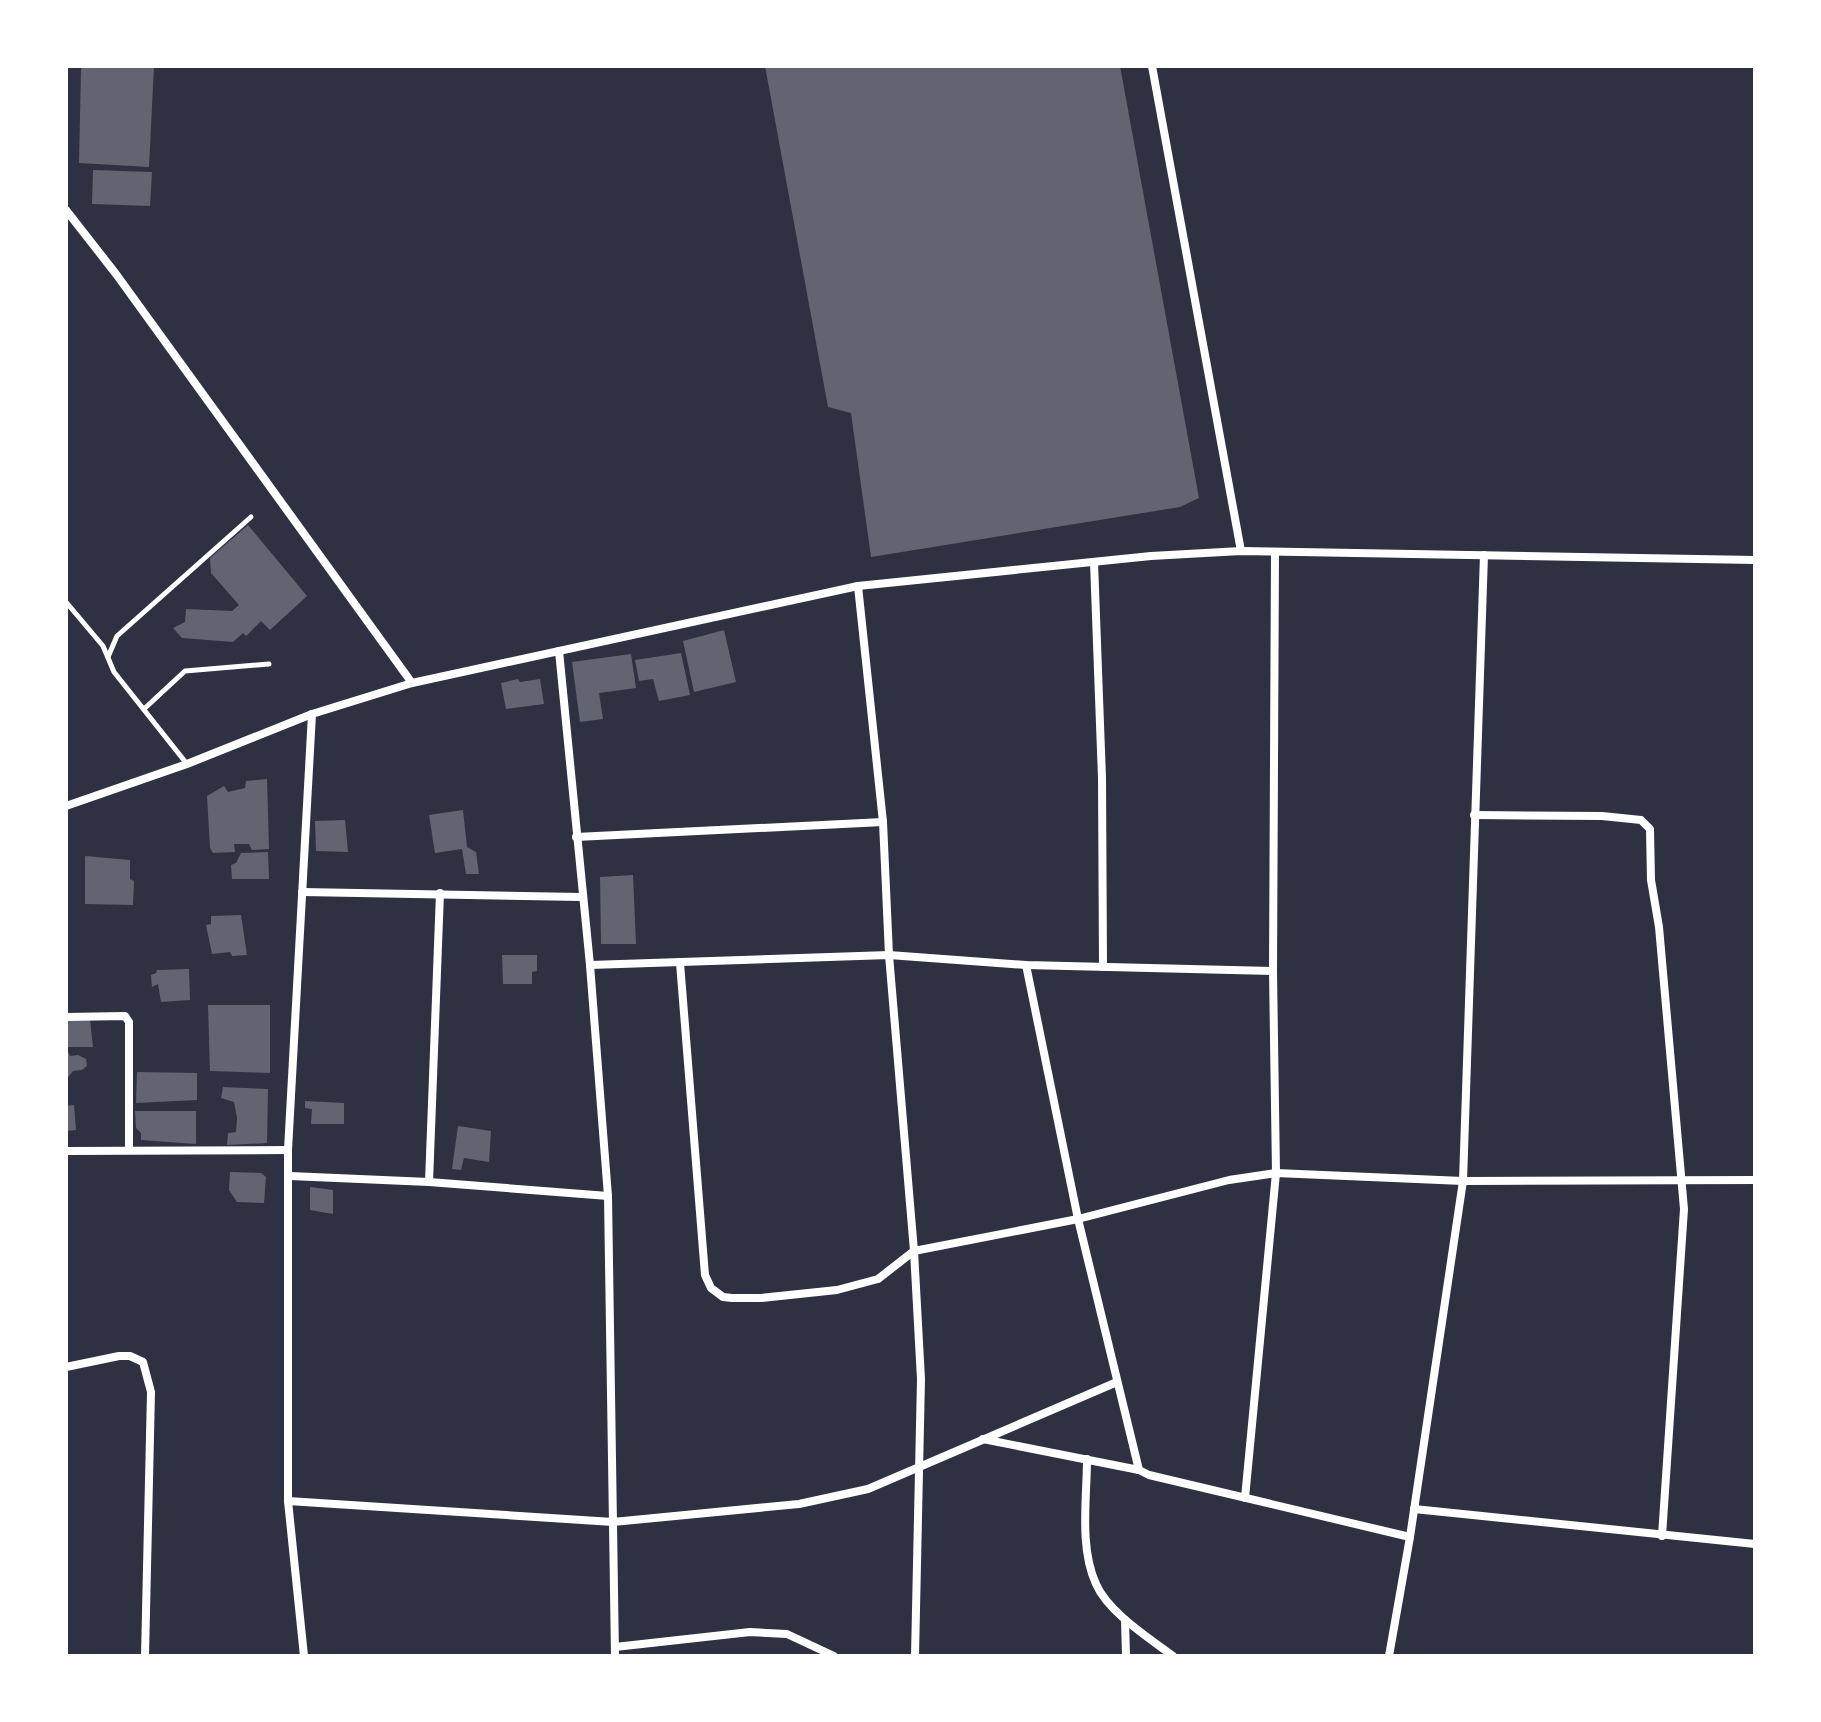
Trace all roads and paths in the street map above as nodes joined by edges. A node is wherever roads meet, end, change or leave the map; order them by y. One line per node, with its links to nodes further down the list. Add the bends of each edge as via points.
1 (1152, 66): 4 (street)
2 (66, 210): 14 (street)
3 (251, 517): 12 (lane, via 117,636)
4 (1241, 551): 5 (street); 8 (street)
5 (1275, 552): 6 (street); 30 (street)
6 (1484, 555): 7 (street); 19 (street)
7 (1755, 560)
8 (1094, 562): 9 (street); 29 (street)
9 (858, 586): 11 (street); 20 (street)
10 (66, 602): 12 (lane)
11 (559, 651): 14 (street); 21 (street)
12 (108, 657): 15 (lane)
13 (269, 664): 15 (lane, via 185,671)
14 (412, 683): 16 (street)
15 (144, 709): 17 (lane)
16 (312, 714): 17 (street); 22 (street)
17 (187, 764): 18 (street)
18 (66, 806)
19 (1474, 815): 38 (street); 40 (street, via 1602,816 1648,825)
20 (883, 822): 21 (street); 25 (street)
21 (576, 837): 24 (street)
22 (302, 892): 23 (street); 33 (street)
23 (440, 893): 24 (street); 39 (street)
24 (581, 897): 27 (street)
25 (889, 955): 26 (street); 28 (street); 43 (street)
26 (680, 963): 27 (street); 43 (street, via 705,1275 711,1288 723,1297 761,1298 837,1290 878,1279)
27 (590, 965): 41 (street)
28 (1026, 965): 29 (street); 42 (street)
29 (1103, 967): 30 (street)
30 (1273, 971): 35 (street)
31 (66, 1017): 32 (street, via 125,1016 129,1022)
32 (129, 1150): 33 (street); 34 (street)
33 (288, 1150): 36 (street)
34 (66, 1151)
35 (1276, 1173): 38 (street); 42 (street); 50 (street)
36 (290, 1176): 39 (street); 51 (street)
37 (1755, 1180): 40 (street)
38 (1463, 1181): 40 (street); 52 (street)
39 (429, 1182): 41 (street)
40 (1681, 1182): 54 (street, via 1684,1209)
41 (608, 1196): 53 (street)
42 (1078, 1219): 43 (street); 45 (street)
43 (914, 1251): 48 (street, via 921,1379)
44 (66, 1367): 59 (street, via 130,1356 143,1362 148,1374)
45 (1117, 1382): 46 (street); 49 (street)
46 (983, 1439): 47 (street); 48 (street)
47 (1087, 1459): 49 (street); 57 (street, via 1087,1548 1096,1585)
48 (918, 1469): 53 (street, via 868,1489 799,1504); 62 (street)
49 (1139, 1470): 50 (street)
50 (1245, 1498): 55 (street)
51 (288, 1501): 53 (street); 60 (street)
52 (1414, 1509): 54 (street); 55 (street)
53 (613, 1522): 58 (street)
54 (1662, 1536): 56 (street)
55 (1410, 1537): 65 (street)
56 (1755, 1544)
57 (1125, 1620): 63 (street); 64 (street)
58 (615, 1652): 61 (street, via 750,1632 787,1634)
59 (145, 1656)
60 (304, 1656)
61 (834, 1656)
62 (915, 1656)
63 (1126, 1656)
64 (1173, 1656)
65 (1389, 1656)

